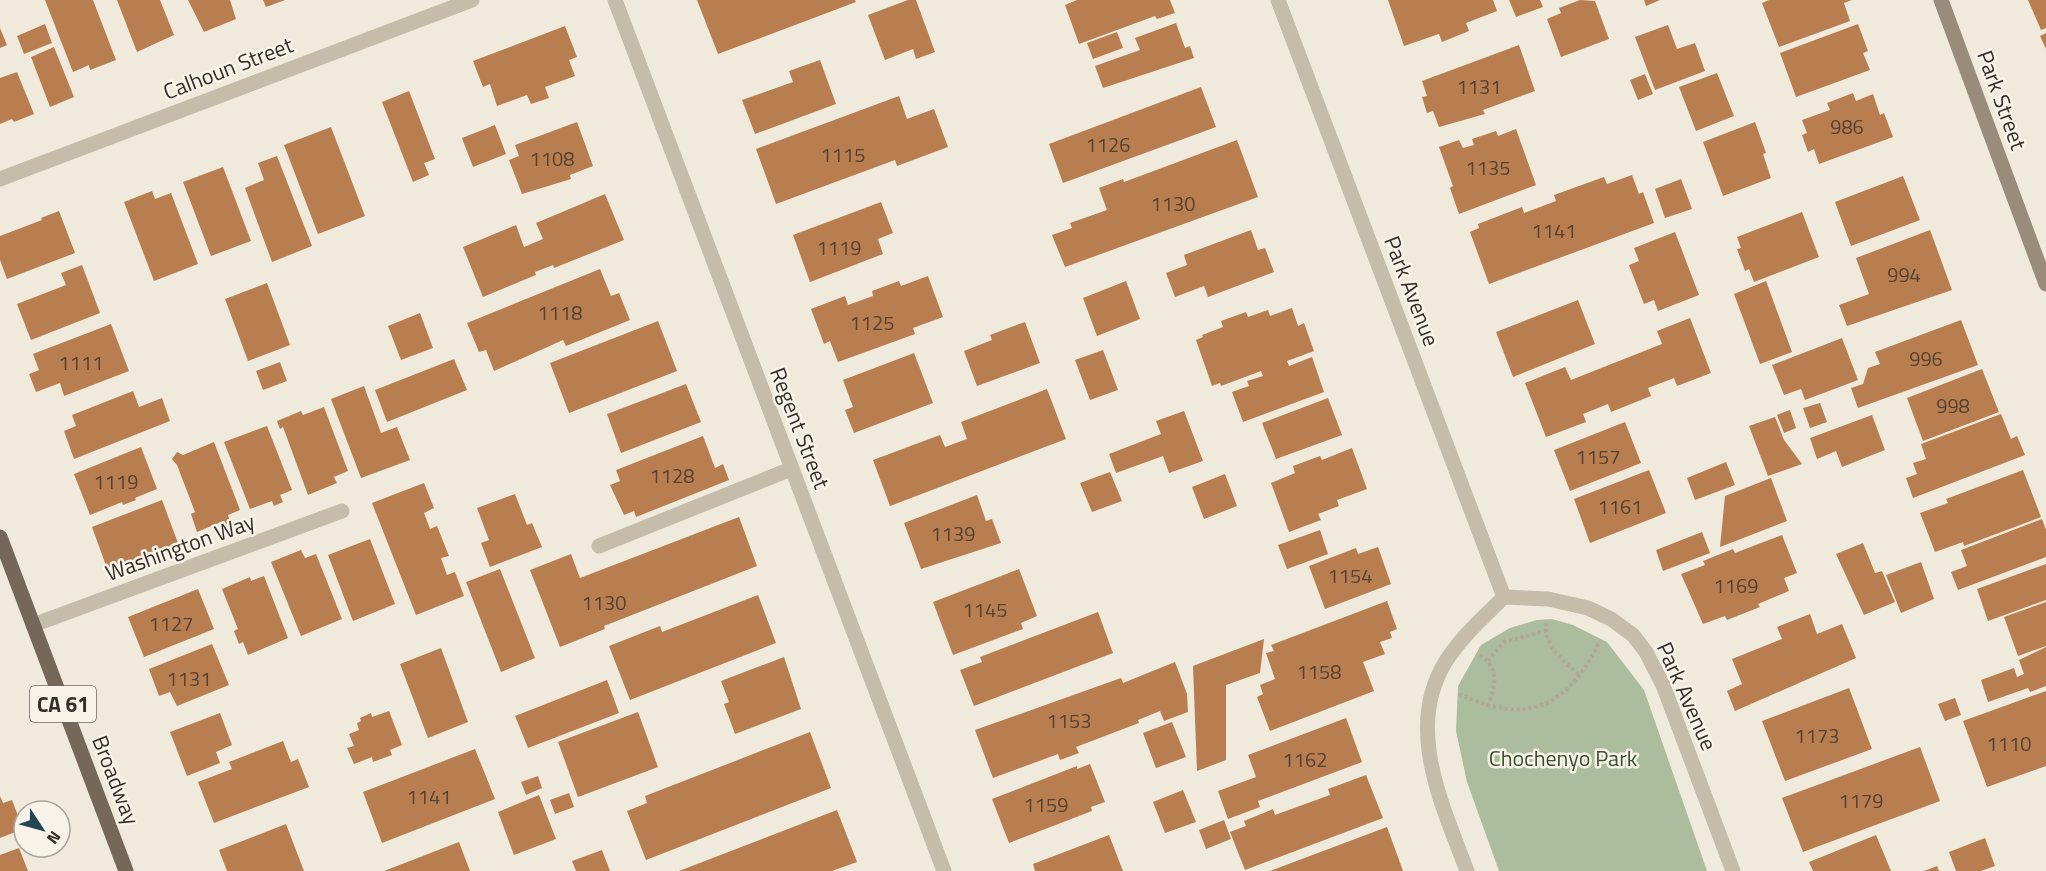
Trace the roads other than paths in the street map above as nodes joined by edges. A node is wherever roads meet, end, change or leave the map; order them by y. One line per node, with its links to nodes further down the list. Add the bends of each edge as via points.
1 (472, 0): 5 (street, Calhoun Street)
2 (615, 0): 7 (street, Regent Street)
3 (1278, 0): 11 (street, Park Avenue)
4 (1941, 0): 6 (main road, Park Street)
5 (0, 179)
6 (2046, 284)
7 (791, 469): 10 (street); 14 (street, Regent Street)
8 (342, 511): 12 (street, Washington Way)
9 (0, 537): 12 (main road, Broadway / CA 61)
10 (599, 546)
11 (1504, 597): 15 (street, via 1459,642 1434,683 1428,730 1432,776); 16 (street, Park Avenue, via 1548,599 1588,608 1633,635 1663,685)
12 (33, 626): 13 (main road, Broadway / CA 61)
13 (126, 871)
14 (944, 871)
15 (1467, 871)
16 (1732, 871)

